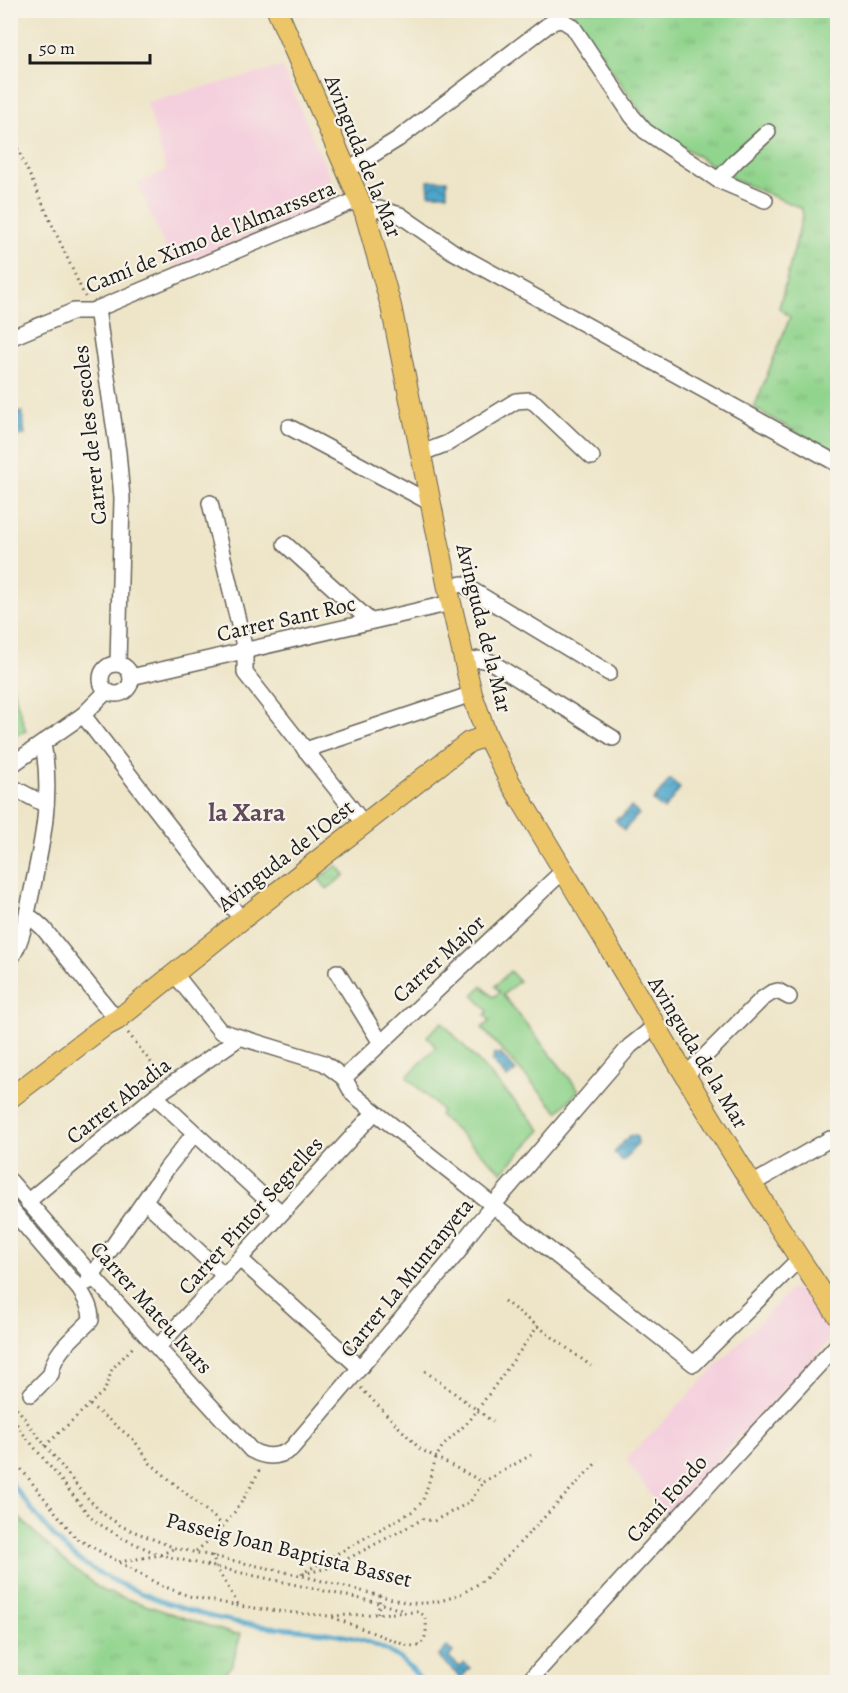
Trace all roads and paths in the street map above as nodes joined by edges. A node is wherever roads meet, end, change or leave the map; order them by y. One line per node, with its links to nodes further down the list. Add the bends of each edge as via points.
1 (279, 17): 4 (main road, Avinguda de la Mar)
2 (10, 132): 8 (path)
3 (768, 132): 5 (street)
4 (348, 170): 5 (street, via 398,140 548,25 562,20 573,27 645,131); 7 (main road, Avinguda de la Mar)
5 (718, 180): 6 (street)
6 (765, 200)
7 (362, 206): 8 (street, Camí de Ximo de l'Almarssera); 11 (main road, Avinguda de la Mar, via 389,297); 13 (street, via 400,215 452,251)
8 (94, 310): 9 (street, Camí de Ximo de l'Almarssera, via 74,311); 21 (street, Carrer de les escoles, via 122,498)
9 (10, 338)
10 (289, 427): 15 (street)
11 (422, 453): 12 (street, via 448,443 516,402 529,400); 15 (main road, Avinguda de la Mar)
12 (592, 457)
13 (836, 461)
14 (210, 503): 19 (street)
15 (431, 503): 17 (main road, Avinguda de la Mar)
16 (285, 544): 18 (street)
17 (450, 595): 18 (street, Carrer Sant Roc); 20 (main road, Avinguda de la Mar); 22 (street, via 462,584)
18 (370, 621): 19 (street, Carrer Sant Roc)
19 (245, 650): 23 (street, Carrer Sant Roc); 30 (street, via 245,673)
20 (465, 663): 25 (main road, Avinguda de la Mar); 28 (street, via 479,659 491,662)
21 (118, 664): 23 (street); 24 (street, via 108,666 102,674)
22 (609, 673)
23 (130, 677): 24 (street, via 125,690 116,694)
24 (107, 691): 26 (street)
25 (472, 694): 27 (main road, Avinguda de la Mar); 30 (street)
26 (83, 715): 29 (street); 37 (street)
27 (487, 736): 34 (main road, Avinguda de l'Oest, via 469,742); 35 (main road, Avinguda de la Mar)
28 (613, 738)
29 (43, 744): 31 (street); 33 (street)
30 (305, 750): 34 (street)
31 (10, 766)
32 (10, 786): 33 (street)
33 (46, 806): 38 (street, via 43,842 27,916)
34 (364, 824): 37 (main road, Avinguda de l'Oest)
35 (563, 871): 43 (main road, Avinguda de la Mar); 45 (street, Carrer Major)
36 (33, 919): 42 (street)
37 (242, 920): 40 (main road, Avinguda de l'Oest)
38 (10, 960)
39 (337, 972): 45 (street)
40 (174, 973): 42 (main road, Avinguda de l'Oest); 44 (street, via 220,1031)
41 (789, 997): 46 (street, via 778,991 762,999)
42 (117, 1020): 48 (path); 50 (main road, Avinguda de l'Oest)
43 (655, 1026): 46 (main road, Avinguda de la Mar); 58 (street, Carrer La Muntanyeta, via 630,1046)
44 (238, 1038): 47 (street, via 319,1061); 48 (street, Carrer Abadia)
45 (381, 1043): 47 (street, Carrer Major)
46 (685, 1076): 55 (main road, Avinguda de la Mar)
47 (344, 1078): 51 (street, via 353,1094)
48 (170, 1086): 49 (street, Carrer Abadia)
49 (156, 1096): 52 (street); 57 (street, Carrer Abadia)
50 (10, 1098)
51 (375, 1112): 58 (street); 60 (street, Carrer Pintor Segrelles)
52 (194, 1134): 56 (street); 60 (street)
53 (830, 1139): 55 (street)
54 (10, 1181): 57 (street, Carrer Mateu Ivars)
55 (752, 1184): 62 (main road, Avinguda de la Mar)
56 (145, 1201): 63 (street); 64 (street)
57 (27, 1202): 64 (street, Carrer Mateu Ivars)
58 (493, 1206): 62 (street, via 694,1364); 74 (street, Carrer La Muntanyeta)
59 (10, 1208): 65 (street)
60 (281, 1213): 61 (street, Carrer Pintor Segrelles)
61 (240, 1259): 63 (street, Carrer Pintor Segrelles); 74 (street)
62 (798, 1260): 67 (main road, Avinguda de la Mar)
63 (225, 1276): 71 (street, Carrer Pintor Segrelles)
64 (93, 1277): 65 (street); 69 (street, Carrer Mateu Ivars)
65 (80, 1290): 75 (street, via 89,1305 91,1320 57,1356 51,1374)
66 (504, 1301): 68 (path)
67 (837, 1316)
68 (538, 1326): 72 (path); 78 (path)
69 (146, 1334): 71 (street, Carrer Mateu Ivars); 77 (path, via 112,1369 105,1390)
70 (837, 1344): 102 (street, Camí Fondo)
71 (158, 1347): 84 (street, Carrer Mateu Ivars, via 251,1450)
72 (591, 1366)
73 (425, 1371): 78 (path)
74 (356, 1373): 84 (street, Carrer La Muntanyeta, via 291,1449 278,1456); 85 (path, via 420,1449)
75 (31, 1394)
76 (10, 1398): 81 (path, Passeig Joan Baptista Basset)
77 (90, 1405): 81 (path); 88 (path, via 134,1440 150,1463)
78 (476, 1409): 80 (path); 85 (path)
79 (10, 1414): 92 (path, via 93,1520)
80 (493, 1422)
81 (45, 1446): 89 (path, Passeig Joan Baptista Basset, via 102,1513 123,1527)
82 (10, 1455): 93 (path, via 76,1538)
83 (531, 1455): 87 (path)
84 (265, 1456): 88 (path, via 250,1491)
85 (436, 1458): 87 (path); 95 (path, via 418,1507)
86 (598, 1461): 96 (path, Passeig Joan Baptista Basset, via 471,1590 423,1604)
87 (483, 1482): 95 (path, via 470,1502 434,1521 423,1519 332,1567)
88 (223, 1525): 90 (path)
89 (175, 1548): 90 (path, Passeig Joan Baptista Basset); 92 (path)
90 (196, 1551): 91 (path, Passeig Joan Baptista Basset)
91 (212, 1555): 94 (path); 95 (path, Passeig Joan Baptista Basset)
92 (160, 1556): 93 (path); 94 (path)
93 (119, 1562): 98 (path, via 189,1596)
94 (216, 1567): 97 (path); 98 (path)
95 (299, 1575): 96 (path, Passeig Joan Baptista Basset)
96 (380, 1595): 97 (path)
97 (380, 1603): 99 (path); 100 (path)
98 (239, 1606): 101 (path)
99 (406, 1612): 100 (path); 101 (path, via 424,1615 426,1620 423,1643 416,1647)
100 (378, 1614): 101 (path)
101 (328, 1616)
102 (528, 1683)

